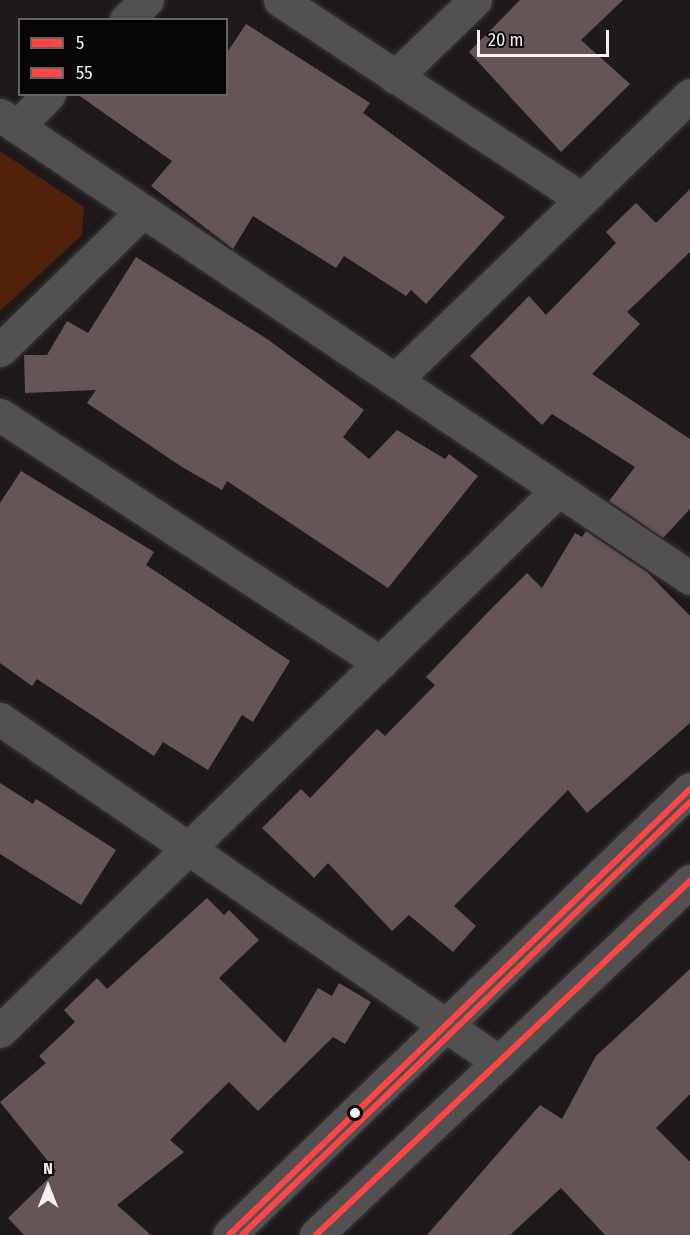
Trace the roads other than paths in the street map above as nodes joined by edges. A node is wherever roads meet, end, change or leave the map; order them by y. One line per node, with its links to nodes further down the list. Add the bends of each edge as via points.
1 (147, 0): 4 (street)
2 (280, 0): 5 (street)
3 (475, 0): 5 (street)
4 (128, 18)
5 (395, 77): 9 (street)
6 (47, 96): 8 (street)
7 (686, 106): 9 (street)
8 (8, 121): 10 (street)
9 (582, 199): 12 (street)
10 (143, 211): 11 (street); 12 (street)
11 (0, 350)
12 (395, 380): 14 (street)
13 (0, 415): 16 (street)
14 (558, 490): 15 (street); 16 (street)
15 (690, 578)
16 (380, 663): 19 (street)
17 (0, 719): 19 (street)
18 (690, 789): 21 (street)
19 (190, 847): 21 (street); 22 (street)
20 (690, 881): 23 (street)
21 (448, 1023): 23 (street); 24 (street)
22 (0, 1032)
23 (499, 1062): 25 (street)
24 (229, 1235)
25 (316, 1235)

